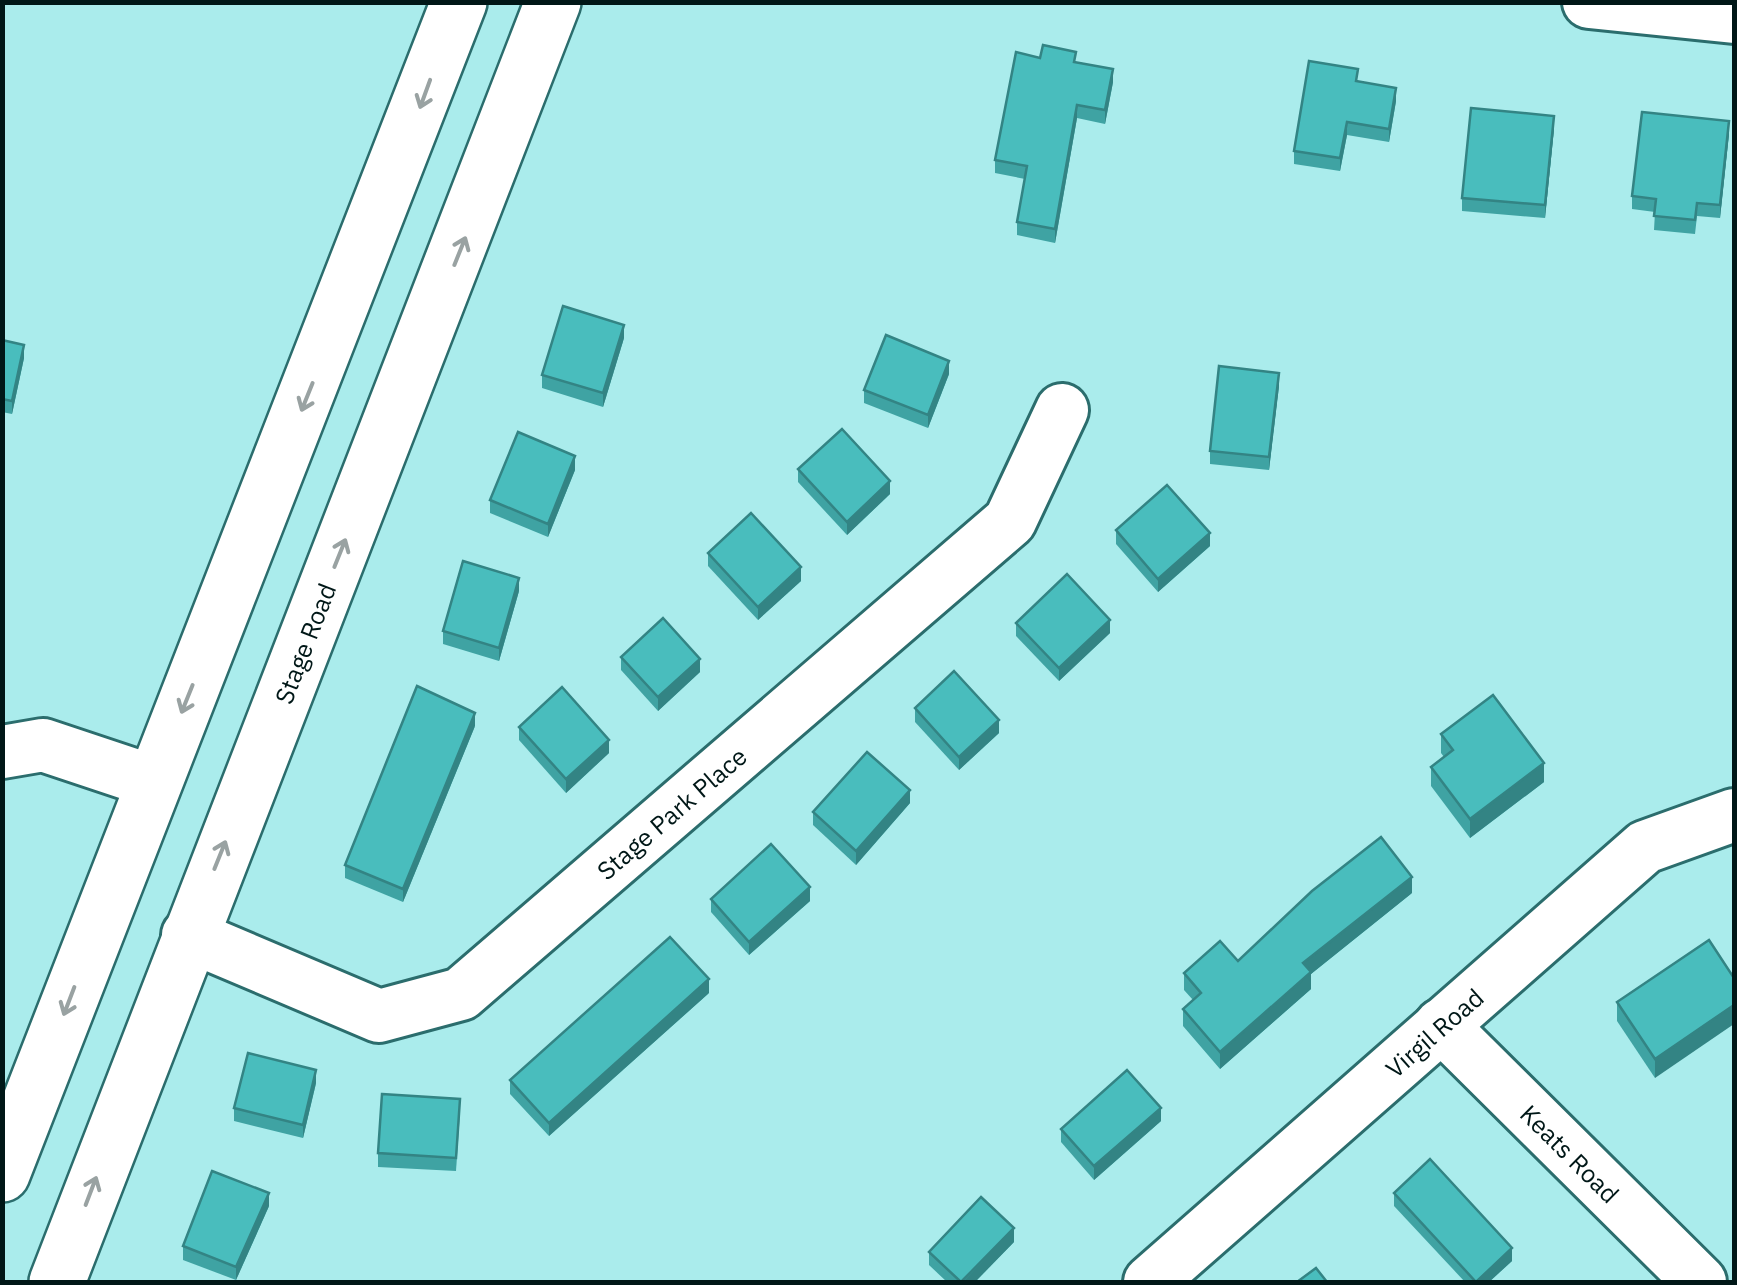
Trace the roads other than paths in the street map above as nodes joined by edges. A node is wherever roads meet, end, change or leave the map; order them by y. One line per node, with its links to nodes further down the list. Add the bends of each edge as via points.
1 (459, 2): 7 (main road, one-way to 7)
2 (554, 2): 9 (main road, Stage Road, one-way to 2)
3 (1589, 2): 4 (street)
4 (1734, 17)
5 (1062, 410): 9 (street, Stage Park Place, via 1010,522 461,994 379,1016)
6 (2, 752): 7 (street, via 42,745)
7 (154, 782): 11 (main road, one-way to 11)
8 (1734, 816): 10 (street, Virgil Road, via 1645,846)
9 (188, 935): 12 (main road, Stage Road, one-way to 9)
10 (1441, 1025): 13 (street, Virgil Road); 14 (street, Keats Road)
11 (2, 1174)
12 (57, 1282)
13 (1150, 1282)
14 (1700, 1282)

